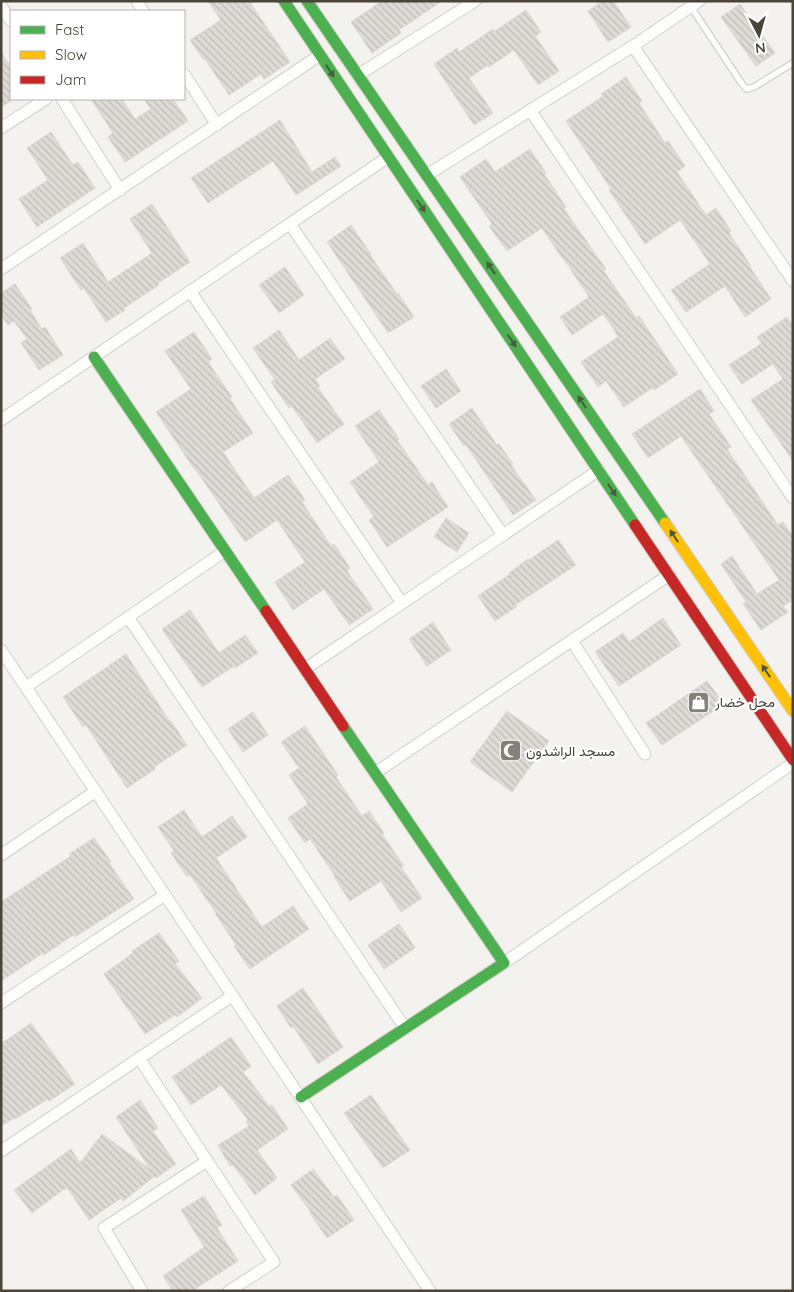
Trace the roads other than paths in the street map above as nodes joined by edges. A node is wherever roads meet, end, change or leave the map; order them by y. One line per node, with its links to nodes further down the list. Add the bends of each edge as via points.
1 (284, 1): 8 (street)
2 (307, 1): 10 (street)
3 (475, 1): 10 (street)
4 (689, 5): 7 (street); 9 (lane, via 747,88)
5 (1, 6): 6 (street)
6 (10, 20)
7 (633, 46): 14 (street); 22 (street)
8 (320, 55): 15 (street); 17 (street, one-way to 17)
9 (793, 63)
10 (358, 75): 18 (street)
11 (185, 76): 15 (street)
12 (44, 100): 16 (street)
13 (63, 100): 19 (street)
14 (530, 110): 18 (street); 27 (street)
15 (217, 125): 19 (street)
16 (1, 128)
17 (388, 157): 20 (street); 26 (street, one-way to 26)
18 (427, 175): 37 (street, one-way to 18)
19 (120, 190): 21 (street)
20 (290, 224): 23 (street); 28 (street)
21 (1, 269)
22 (793, 282)
23 (190, 291): 24 (street); 31 (street)
24 (94, 357): 25 (street); 29 (street)
25 (2, 417)
26 (599, 470): 28 (street); 30 (street, one-way to 30)
27 (793, 498)
28 (503, 535): 31 (street)
29 (225, 551): 32 (street); 35 (street)
30 (670, 575): 33 (street); 39 (street)
31 (402, 603): 35 (street)
32 (128, 617): 36 (street); 47 (street)
33 (572, 641): 38 (street); 40 (street)
34 (1, 650): 36 (street)
35 (305, 669): 40 (street)
36 (26, 687): 41 (street)
37 (793, 711)
38 (645, 754)
39 (793, 762): 44 (street)
40 (375, 773): 44 (street)
41 (96, 791): 42 (street); 43 (street)
42 (1, 854)
43 (165, 895): 45 (street); 46 (street)
44 (504, 963): 47 (street)
45 (232, 996): 48 (street); 49 (street)
46 (1, 1003)
47 (405, 1028): 49 (street)
48 (139, 1058): 50 (street); 51 (street)
49 (301, 1098): 54 (street)
50 (1, 1151)
51 (207, 1161): 52 (street, via 104,1228); 53 (street, via 274,1262)
52 (142, 1291)
53 (229, 1291)
54 (430, 1291)

